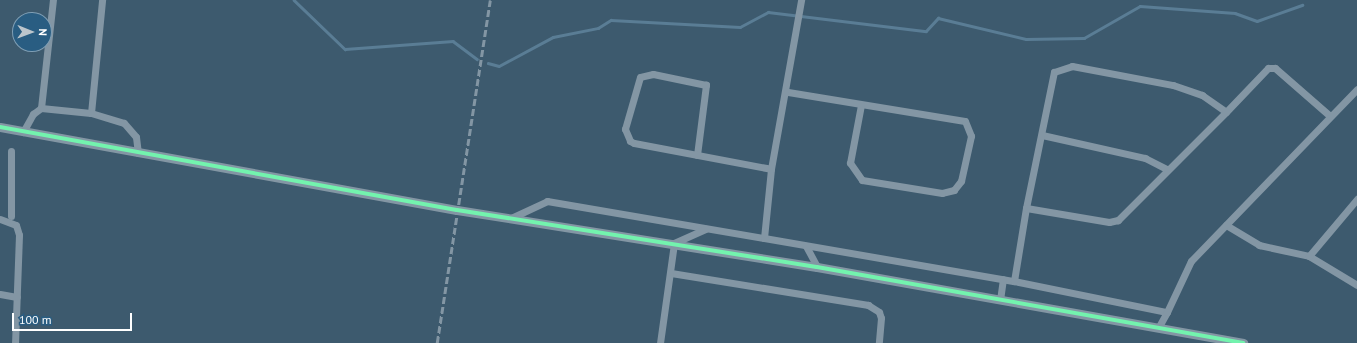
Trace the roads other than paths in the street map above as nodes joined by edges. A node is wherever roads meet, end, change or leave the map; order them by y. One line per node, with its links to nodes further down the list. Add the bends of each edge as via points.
1 (53, 0): 7 (street)
2 (102, 0): 8 (street)
3 (801, 0): 5 (street)
4 (1357, 89): 10 (street)
5 (788, 92): 6 (street); 17 (street)
6 (861, 105): 6 (street, via 965,121 971,136 961,181 954,190 942,193 862,180 850,163)
7 (42, 108): 8 (street); 12 (street, via 33,114)
8 (91, 112): 15 (street, via 124,123 136,137)
9 (1226, 112): 10 (street, via 1268,68 1275,68); 13 (street, via 1202,94 1174,85 1063,66 1054,72); 18 (street)
10 (1330, 116): 24 (street)
11 (0, 127): 12 (street)
12 (23, 132): 15 (street)
13 (1042, 135): 18 (street, via 1145,158); 20 (street)
14 (11, 151): 21 (street)
15 (138, 153): 22 (street)
16 (697, 155): 16 (street, via 634,143 626,137 634,87 640,77 653,74 706,85); 17 (street)
17 (771, 168): 26 (street)
18 (1167, 169): 20 (street, via 1118,220)
19 (1357, 199): 29 (street)
20 (1026, 208): 33 (street)
21 (11, 216)
22 (511, 218): 25 (street, via 547,201); 27 (street)
23 (0, 219): 36 (street, via 11,222 19,229)
24 (1226, 225): 29 (street, via 1258,245); 38 (street, via 1191,261)
25 (706, 229): 26 (street); 27 (street)
26 (764, 238): 28 (street)
27 (674, 243): 30 (street); 31 (street)
28 (806, 246): 30 (street); 32 (street)
29 (1309, 256): 34 (street)
30 (817, 267): 37 (street)
31 (671, 273): 41 (street); 42 (street, via 868,305 879,312 881,318)
32 (1003, 279): 33 (street); 37 (street)
33 (1014, 281): 38 (street)
34 (1357, 285)
35 (0, 294): 36 (street)
36 (17, 297): 40 (street)
37 (1000, 300): 39 (street)
38 (1167, 312): 39 (street)
39 (1158, 328): 43 (street)
40 (15, 343)
41 (660, 343)
42 (879, 343)
43 (1243, 343)

